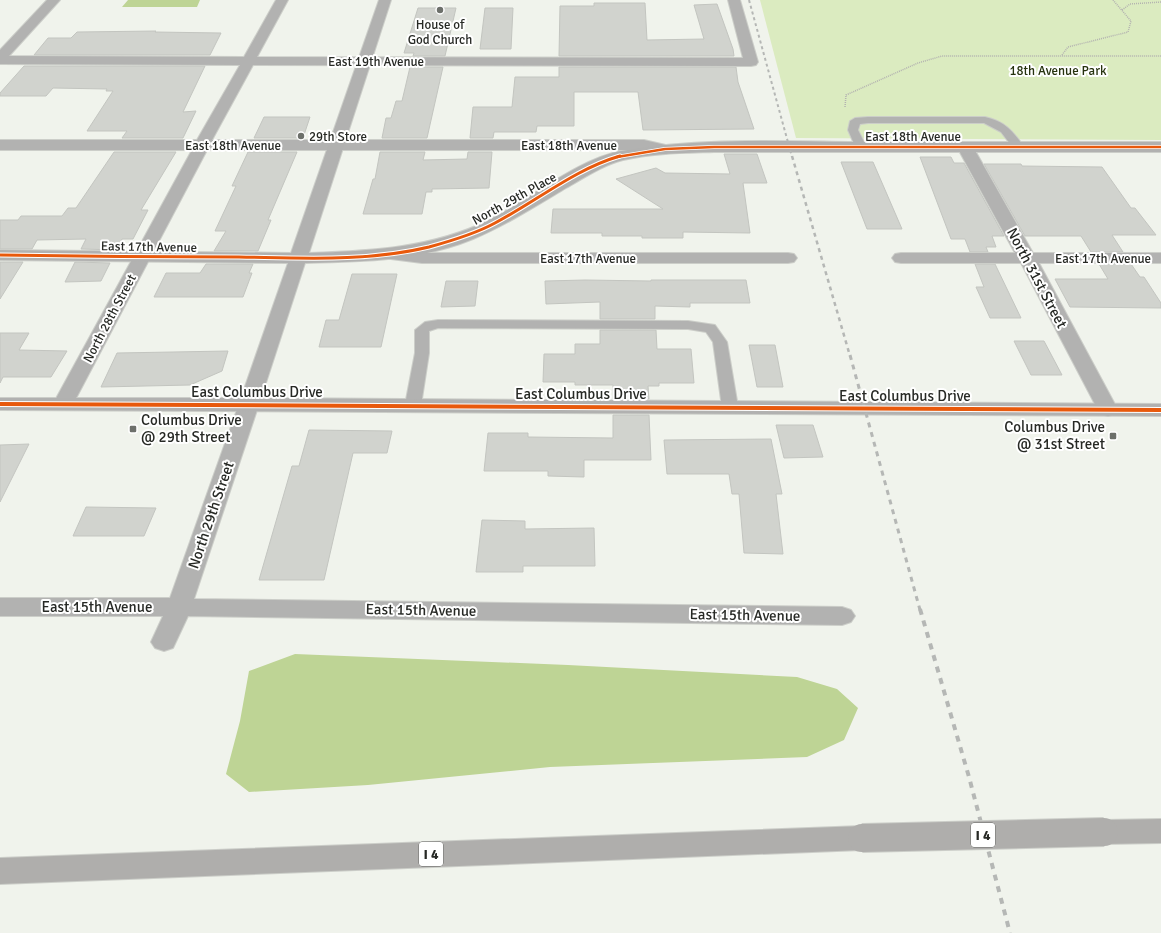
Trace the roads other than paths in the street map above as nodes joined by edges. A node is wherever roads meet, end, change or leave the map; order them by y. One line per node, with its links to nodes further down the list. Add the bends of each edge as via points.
1 (54, 0): 5 (street)
2 (282, 0): 6 (street, North 28th Street)
3 (385, 0): 7 (main road, North 29th Street)
4 (734, 0): 7 (street, East 19th Avenue, via 751,62)
5 (0, 59): 6 (street, East 19th Avenue)
6 (249, 61): 7 (street, East 19th Avenue); 9 (street, North 28th Street)
7 (364, 61): 10 (main road, North 29th Street)
8 (0, 144): 9 (street, East 18th Avenue)
9 (201, 145): 10 (street, East 18th Avenue); 18 (street, North 28th Street)
10 (337, 145): 15 (street, East 18th Avenue, via 644,145); 19 (main road, North 29th Street)
11 (860, 146): 12 (main road, East 18th Avenue); 13 (lane, via 853,130 854,122 985,120 999,124 1010,134); 15 (main road, East 18th Avenue, via 714,146)
12 (965, 146): 13 (main road, East 18th Avenue); 22 (street, North 31st Street)
13 (1018, 147): 14 (main road, East 18th Avenue)
14 (1161, 147)
15 (665, 149): 16 (main road, North 29th Place, via 619,156 589,168 495,224 465,236 428,247)
16 (389, 254): 19 (main road, North 29th Place); 20 (street, East 17th Avenue, via 422,258)
17 (0, 255): 18 (main road, East 17th Avenue)
18 (141, 256): 19 (main road, East 17th Avenue); 25 (street, North 28th Street)
19 (298, 258): 26 (main road, North 29th Street)
20 (788, 258)
21 (901, 258): 22 (street, East 17th Avenue)
22 (1027, 258): 23 (street, East 17th Avenue); 29 (street, North 31st Street)
23 (1161, 258)
24 (0, 404): 25 (main road, East Columbus Drive)
25 (63, 404): 26 (main road, East Columbus Drive)
26 (249, 404): 27 (main road, East Columbus Drive); 32 (street, North 29th Street)
27 (413, 405): 28 (main road, East Columbus Drive); 28 (lane, via 422,353 422,330 426,326 688,325 710,328 720,342)
28 (730, 407): 29 (main road, East Columbus Drive)
29 (1108, 410): 30 (main road, East Columbus Drive)
30 (1160, 412)
31 (0, 607): 32 (street, East 15th Avenue)
32 (179, 607): 33 (street, East 15th Avenue); 34 (street, North 29th Street)
33 (842, 616)
34 (164, 642)
35 (1161, 831): 36 (highway, I 4, bridge, via 862,838)
36 (0, 871)

